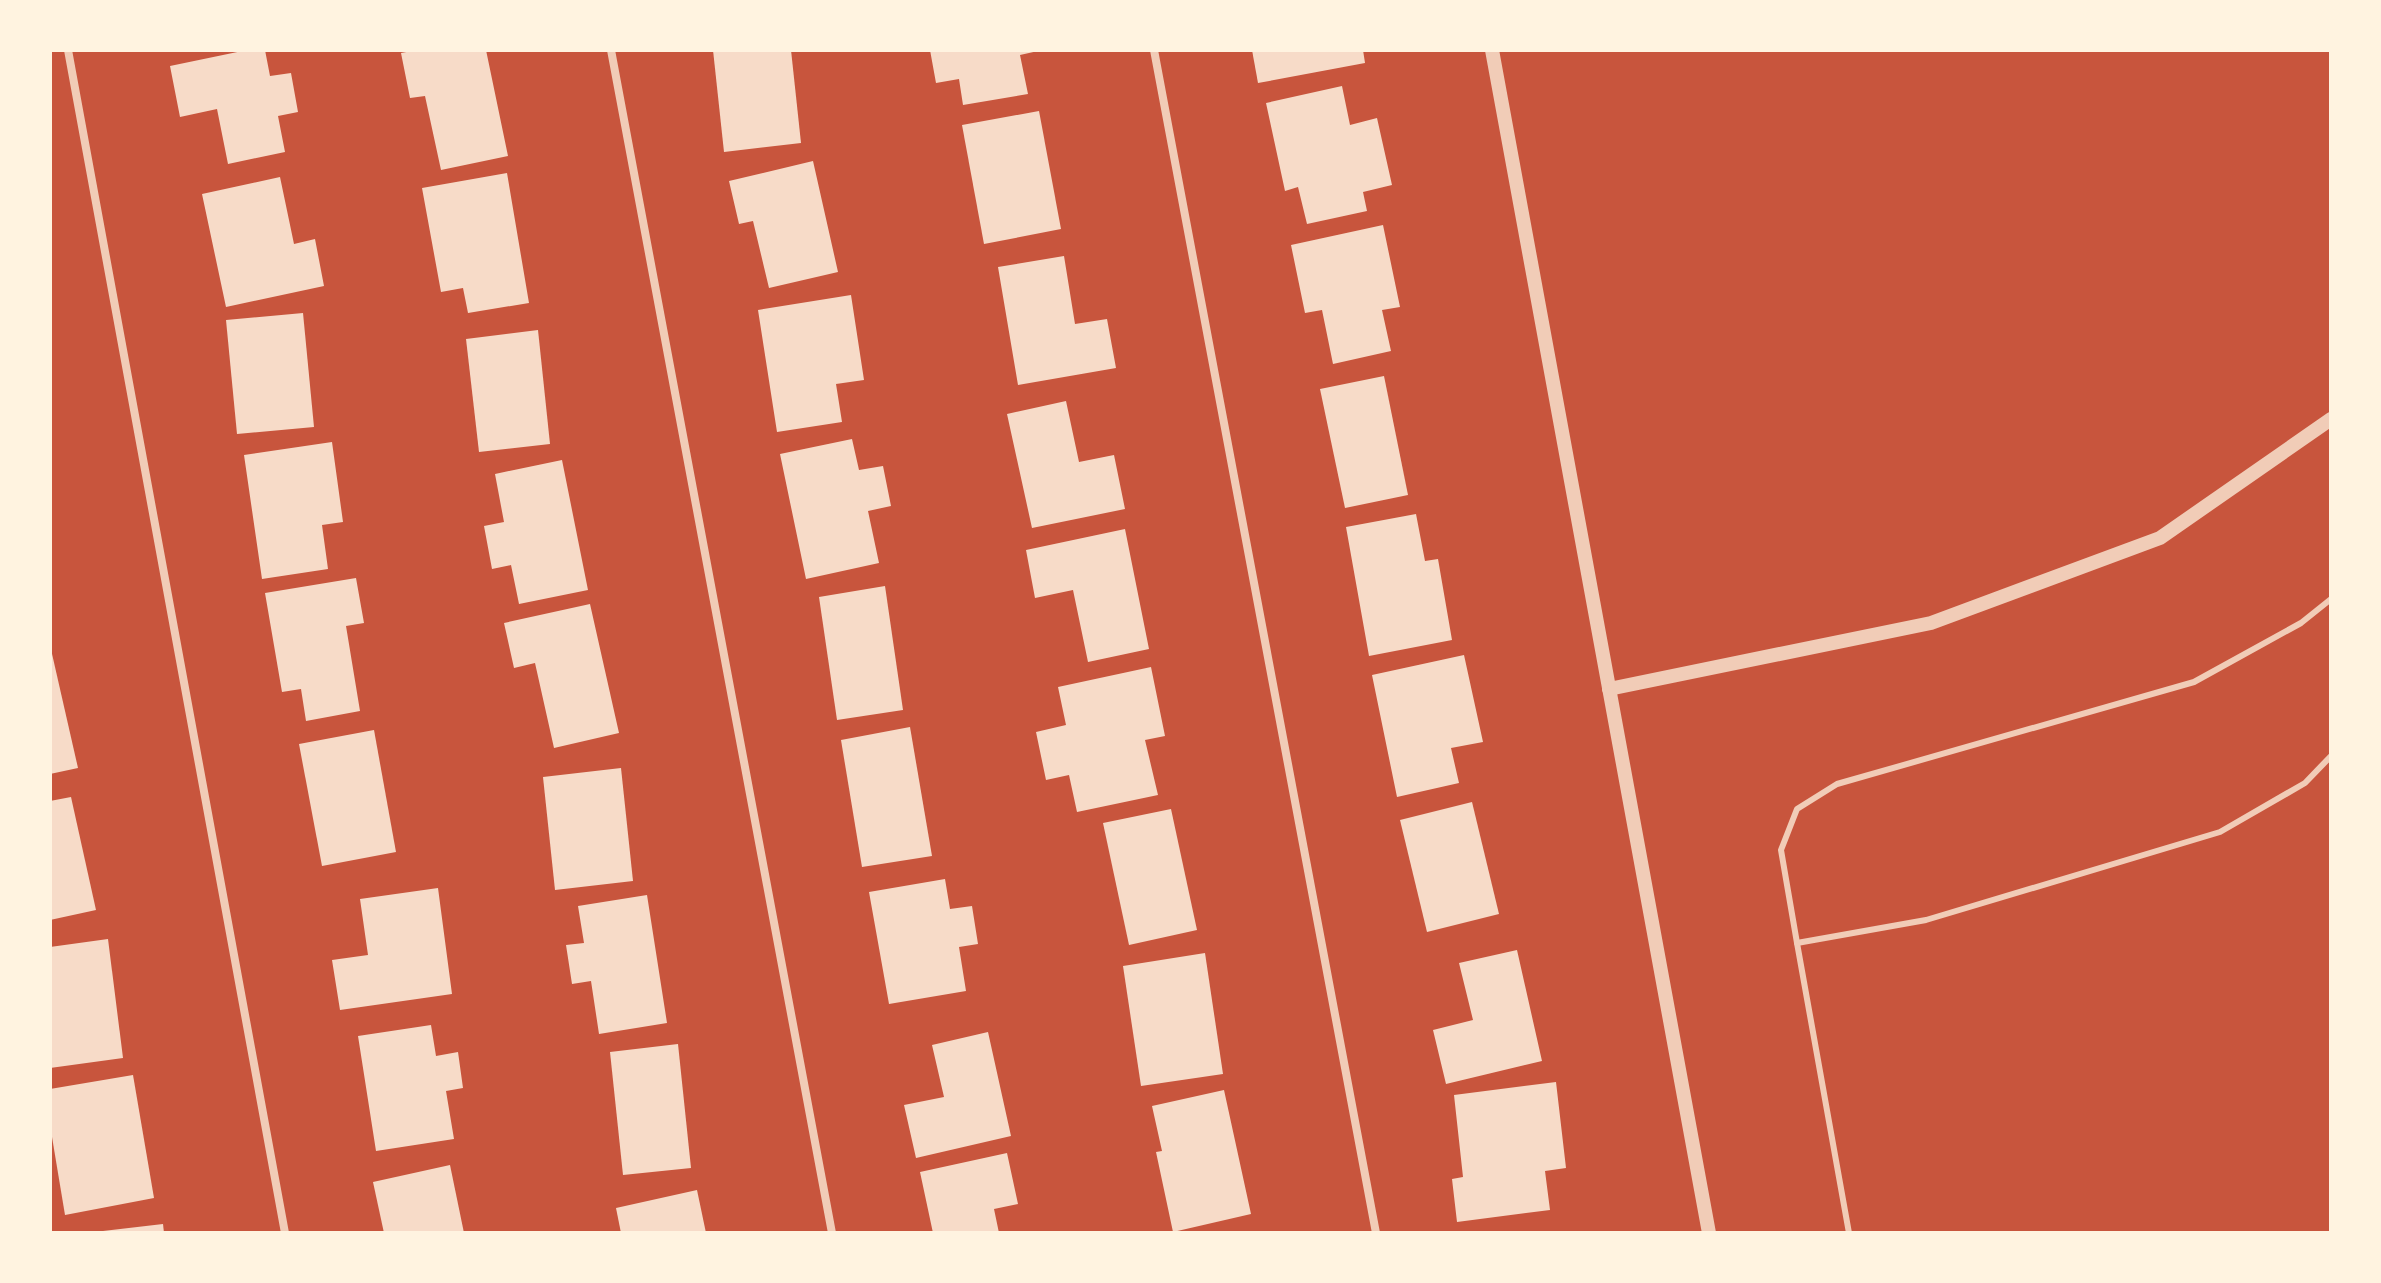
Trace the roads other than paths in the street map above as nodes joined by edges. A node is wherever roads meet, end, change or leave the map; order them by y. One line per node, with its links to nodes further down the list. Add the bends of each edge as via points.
1 (68, 50): 10 (street)
2 (611, 50): 11 (street)
3 (1154, 50): 12 (street)
4 (1492, 50): 7 (street)
5 (2331, 419): 7 (street, via 2160,538 2131,549 1931,623)
6 (2331, 599): 9 (lane, via 2301,623 2194,682 1837,784 1797,809 1781,850)
7 (1609, 689): 13 (street)
8 (2331, 756): 9 (lane, via 2305,783 2220,832 1926,920)
9 (1797, 943): 14 (lane)
10 (285, 1233)
11 (832, 1233)
12 (1376, 1233)
13 (1709, 1233)
14 (1849, 1233)

